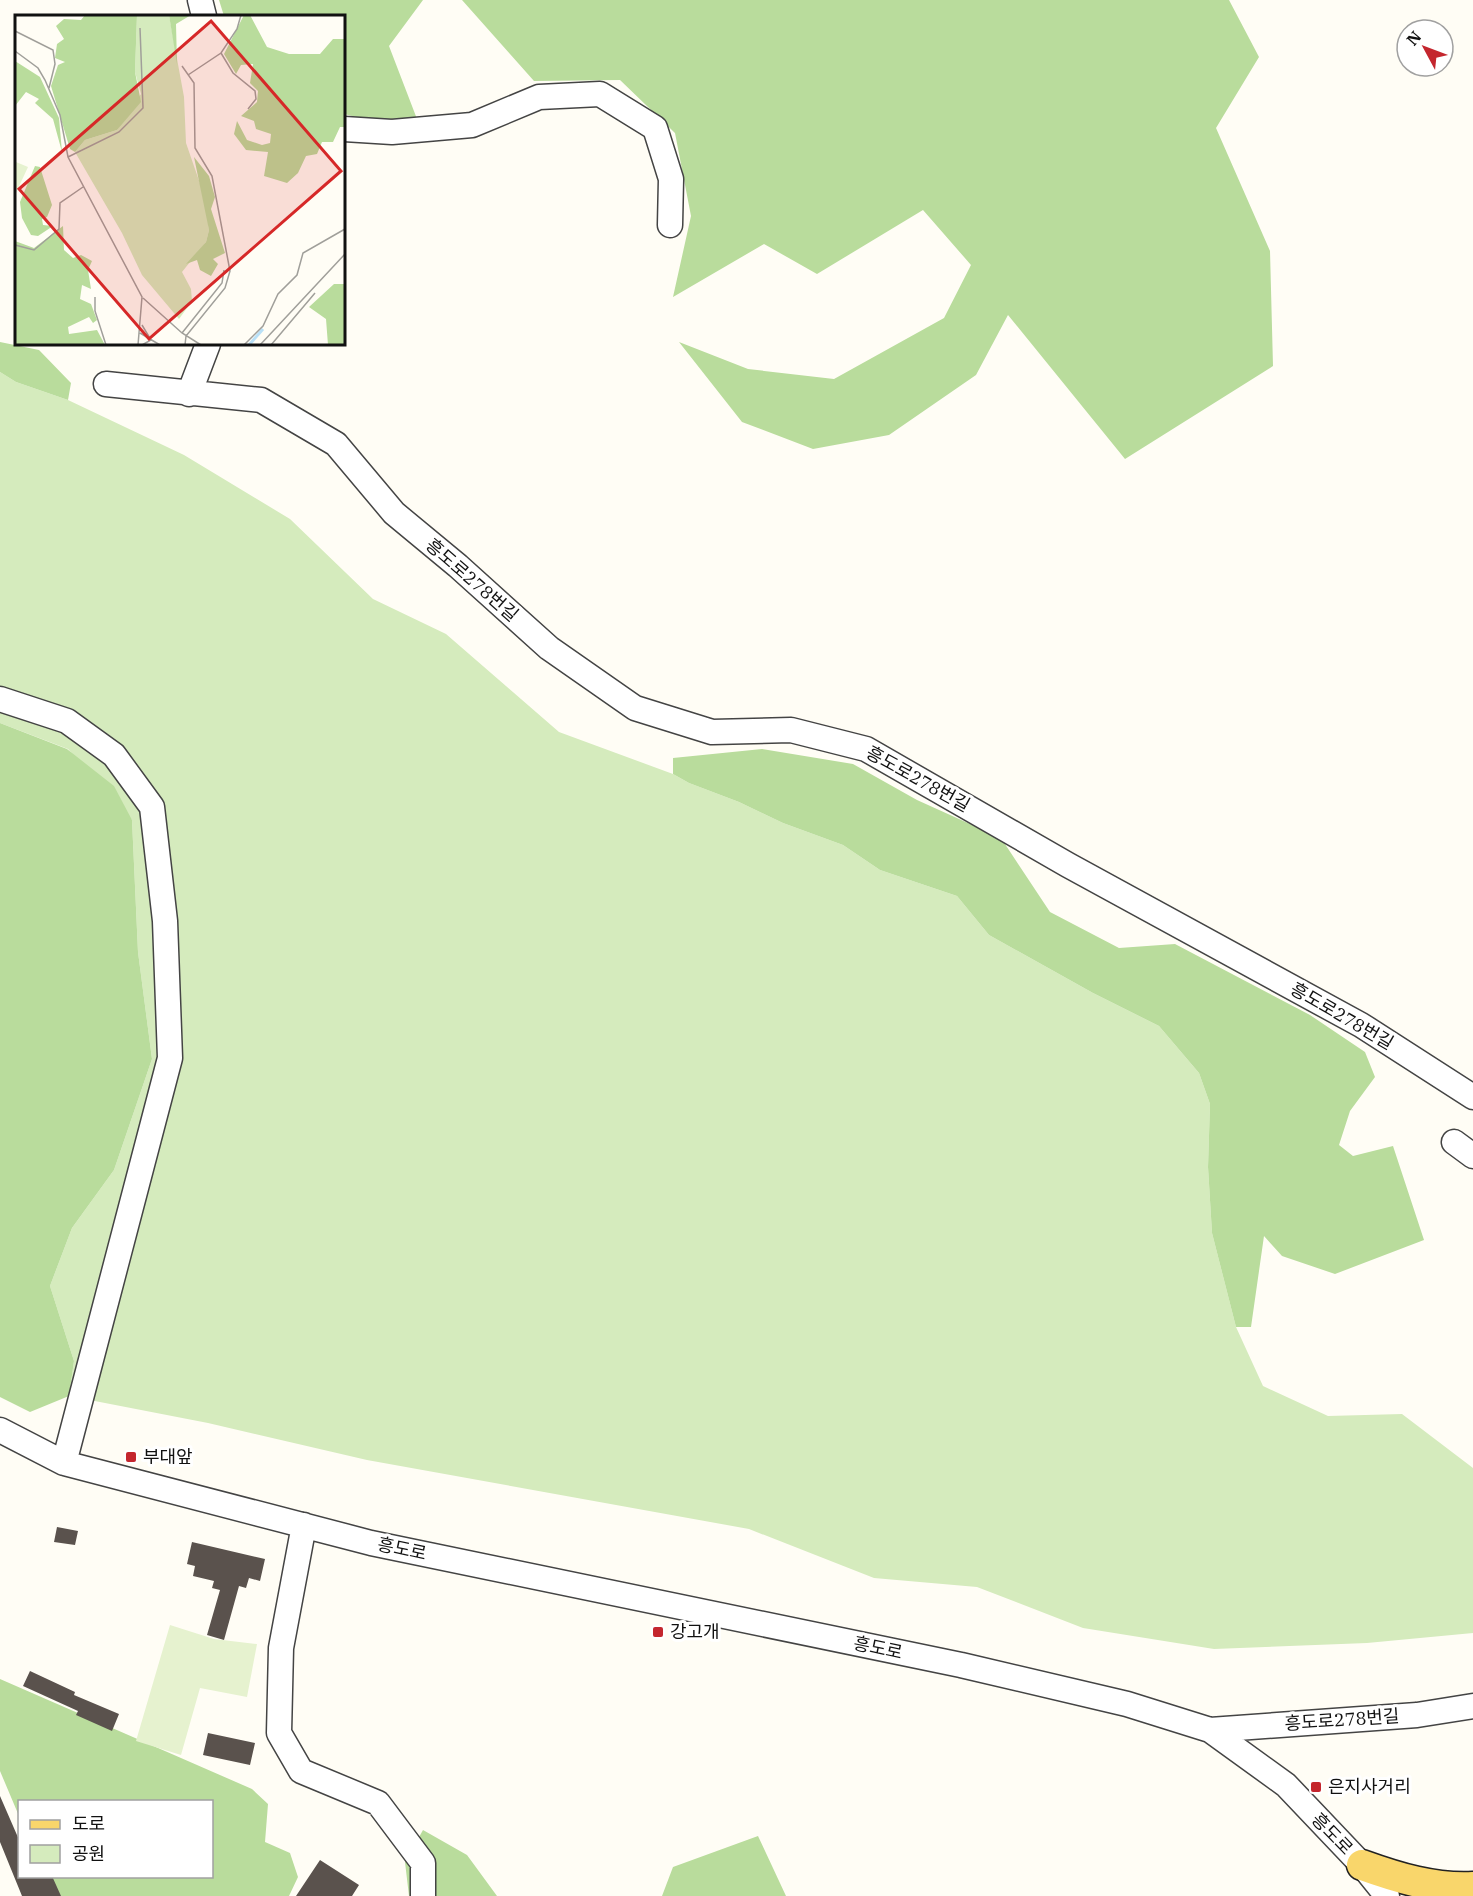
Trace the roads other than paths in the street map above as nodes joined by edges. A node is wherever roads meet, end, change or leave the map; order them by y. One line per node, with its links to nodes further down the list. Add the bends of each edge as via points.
1 (200, 0): 2 (street)
2 (204, 15)
3 (345, 129): 4 (street, via 392,132 471,124 539,97 600,94 655,128 671,180)
4 (670, 225)
5 (208, 345): 7 (street)
6 (106, 384): 7 (street, 흥도로278번길)
7 (189, 394): 9 (street, 흥도로278번길, via 261,400 336,444 394,513 549,648 635,708 712,732 791,730 866,749 1068,865 1362,1025)
8 (0, 699): 11 (street, via 67,721 114,755 152,807 165,921 170,1058)
9 (1473, 1097)
10 (0, 1430): 11 (street, 흥도로)
11 (64, 1463): 12 (street, 흥도로)
12 (304, 1525): 14 (street, 흥도로, via 371,1543 961,1665 1127,1704); 18 (street, via 281,1648 279,1733 301,1771 378,1803 423,1863)
13 (1473, 1706): 14 (street, 흥도로278번길, via 1417,1715)
14 (1210, 1730): 15 (street, 흥도로, via 1286,1785)
15 (1362, 1865): 16 (main road, via 1418,1883); 19 (street, 흥도로)
16 (1473, 1887)
17 (1473, 1893): 20 (main road)
18 (423, 1896)
19 (1387, 1896)
20 (1463, 1896)

